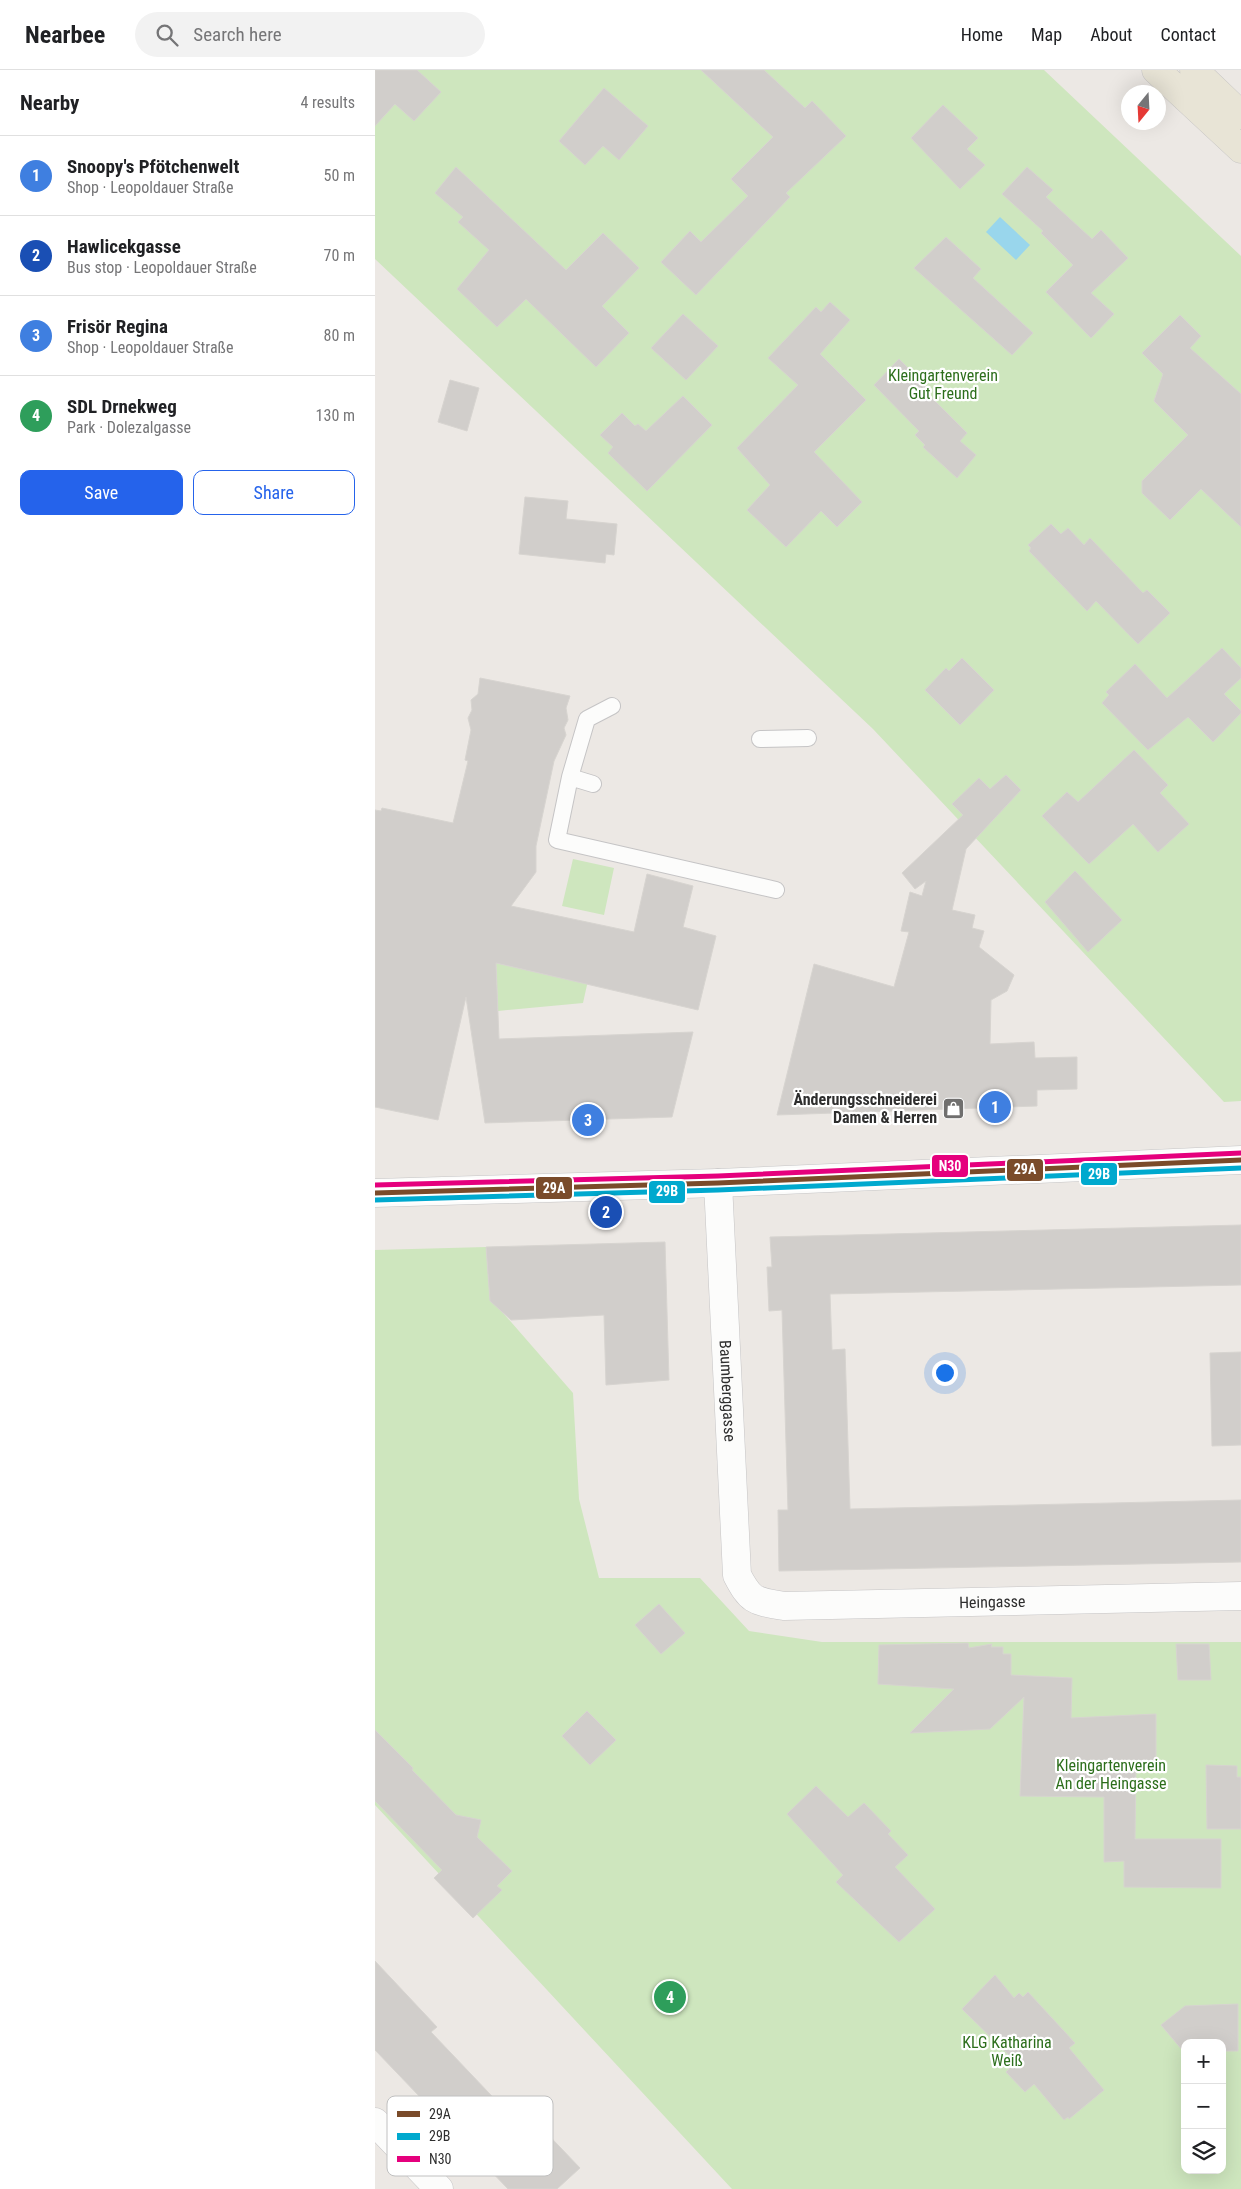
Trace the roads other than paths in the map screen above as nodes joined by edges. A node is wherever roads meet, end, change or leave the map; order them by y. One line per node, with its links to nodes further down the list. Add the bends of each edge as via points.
1 (1157, 70): 4 (main road)
2 (1194, 70): 3 (main road)
3 (1241, 115)
4 (1241, 149)
5 (612, 706): 8 (lane, via 587,719)
6 (808, 738): 7 (lane)
7 (760, 739)
8 (571, 777): 9 (lane); 10 (lane, via 557,840)
9 (593, 784)
10 (776, 890)
11 (1241, 1160): 12 (street)
12 (718, 1183): 13 (street); 14 (street, Baumberggasse, via 737,1575)
13 (375, 1194)
14 (747, 1594): 15 (street, Heingasse, via 761,1602 784,1606)
15 (1241, 1596)
16 (375, 2122): 17 (street)
17 (387, 2135)
18 (427, 2176): 19 (street)
19 (439, 2189)

